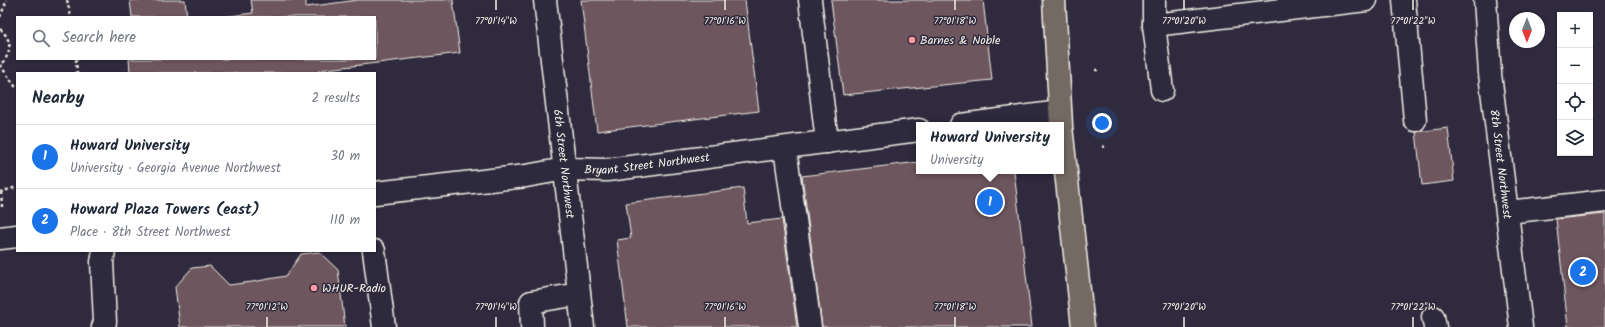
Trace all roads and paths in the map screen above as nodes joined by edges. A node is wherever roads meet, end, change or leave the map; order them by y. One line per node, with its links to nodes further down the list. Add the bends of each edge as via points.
1 (7, 0): 11 (path)
2 (67, 0): 10 (path)
3 (545, 0): 30 (street, 6th Street Northwest)
4 (810, 0): 25 (street)
5 (1054, 0): 22 (highway)
6 (1154, 0): 12 (street)
7 (1366, 0): 12 (street)
8 (1404, 0): 21 (street)
9 (1486, 0): 36 (street, 8th Street Northwest, via 1490,74)
10 (71, 16)
11 (0, 17)
12 (1154, 25): 20 (street)
13 (0, 30): 15 (path, via 6,35 10,48)
14 (76, 60): 18 (path)
15 (0, 65): 19 (path)
16 (1095, 70): 17 (path)
17 (1100, 70)
18 (77, 72)
19 (16, 89)
20 (1162, 90)
21 (1415, 120)
22 (1060, 121): 23 (street)
23 (1036, 122)
24 (916, 130): 25 (street, Bryant Street Northwest)
25 (827, 142): 28 (street, Bryant Street Northwest)
26 (1108, 146): 27 (path)
27 (1102, 147)
28 (785, 148): 30 (street, Bryant Street Northwest, via 607,170); 46 (street)
29 (1064, 157): 47 (highway)
30 (565, 169): 33 (street, Bryant Street Northwest, via 526,176); 41 (street, 6th Street Northwest)
31 (16, 187): 32 (path)
32 (0, 192): 35 (path)
33 (376, 193)
34 (1605, 201): 36 (street)
35 (2, 208)
36 (1508, 212): 48 (street, 8th Street Northwest)
37 (16, 236): 38 (street)
38 (0, 238)
39 (104, 252): 43 (street)
40 (374, 252): 44 (street)
41 (580, 294): 42 (street, via 531,302); 45 (street, 6th Street Northwest)
42 (532, 326)
43 (103, 327)
44 (384, 327)
45 (583, 327)
46 (810, 327)
47 (1083, 327)
48 (1521, 327)

